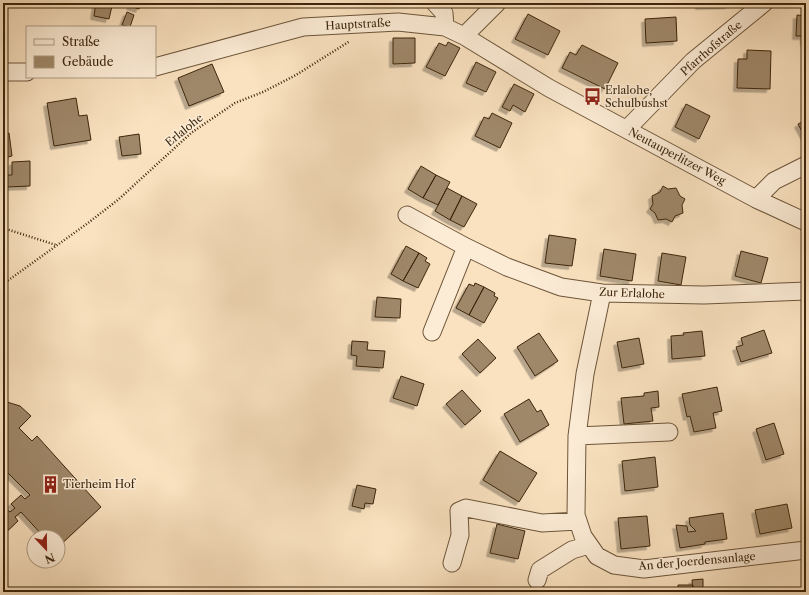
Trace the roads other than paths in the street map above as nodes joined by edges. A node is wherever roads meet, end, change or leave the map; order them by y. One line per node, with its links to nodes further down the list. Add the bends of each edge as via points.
1 (435, 3): 4 (street, via 444,13)
2 (497, 3): 5 (street)
3 (764, 3): 10 (street, Pfarrhofstraße, via 693,61)
4 (446, 27): 5 (street, Hauptstraße); 6 (street, Hauptstraße, via 398,22 303,27)
5 (464, 36): 9 (street, Hauptstraße)
6 (156, 67)
7 (3, 72): 8 (street)
8 (26, 72)
9 (549, 88): 10 (street, Neutauperlitzer Weg)
10 (627, 129): 12 (street, Neutauperlitzer Weg)
11 (806, 165): 12 (street, via 774,181)
12 (756, 199): 14 (street, Neutauperlitzer Weg)
13 (407, 215): 15 (street, Zur Erlalohe)
14 (806, 222)
15 (466, 247): 17 (street, Zur Erlalohe, via 507,267 561,287); 18 (street)
16 (806, 291): 17 (street, Zur Erlalohe, via 704,295)
17 (602, 293): 20 (street, An der Joerdensanlage)
18 (432, 332)
19 (669, 432): 20 (street)
20 (577, 436): 21 (street, An der Joerdensanlage)
21 (578, 521): 22 (street, An der Joerdensanlage); 24 (street, via 542,523 466,508 459,510 460,535)
22 (589, 545): 23 (street, An der Joerdensanlage, via 597,556 614,565 644,569); 25 (street, via 572,550 540,570)
23 (806, 550)
24 (452, 563)
25 (537, 580)

